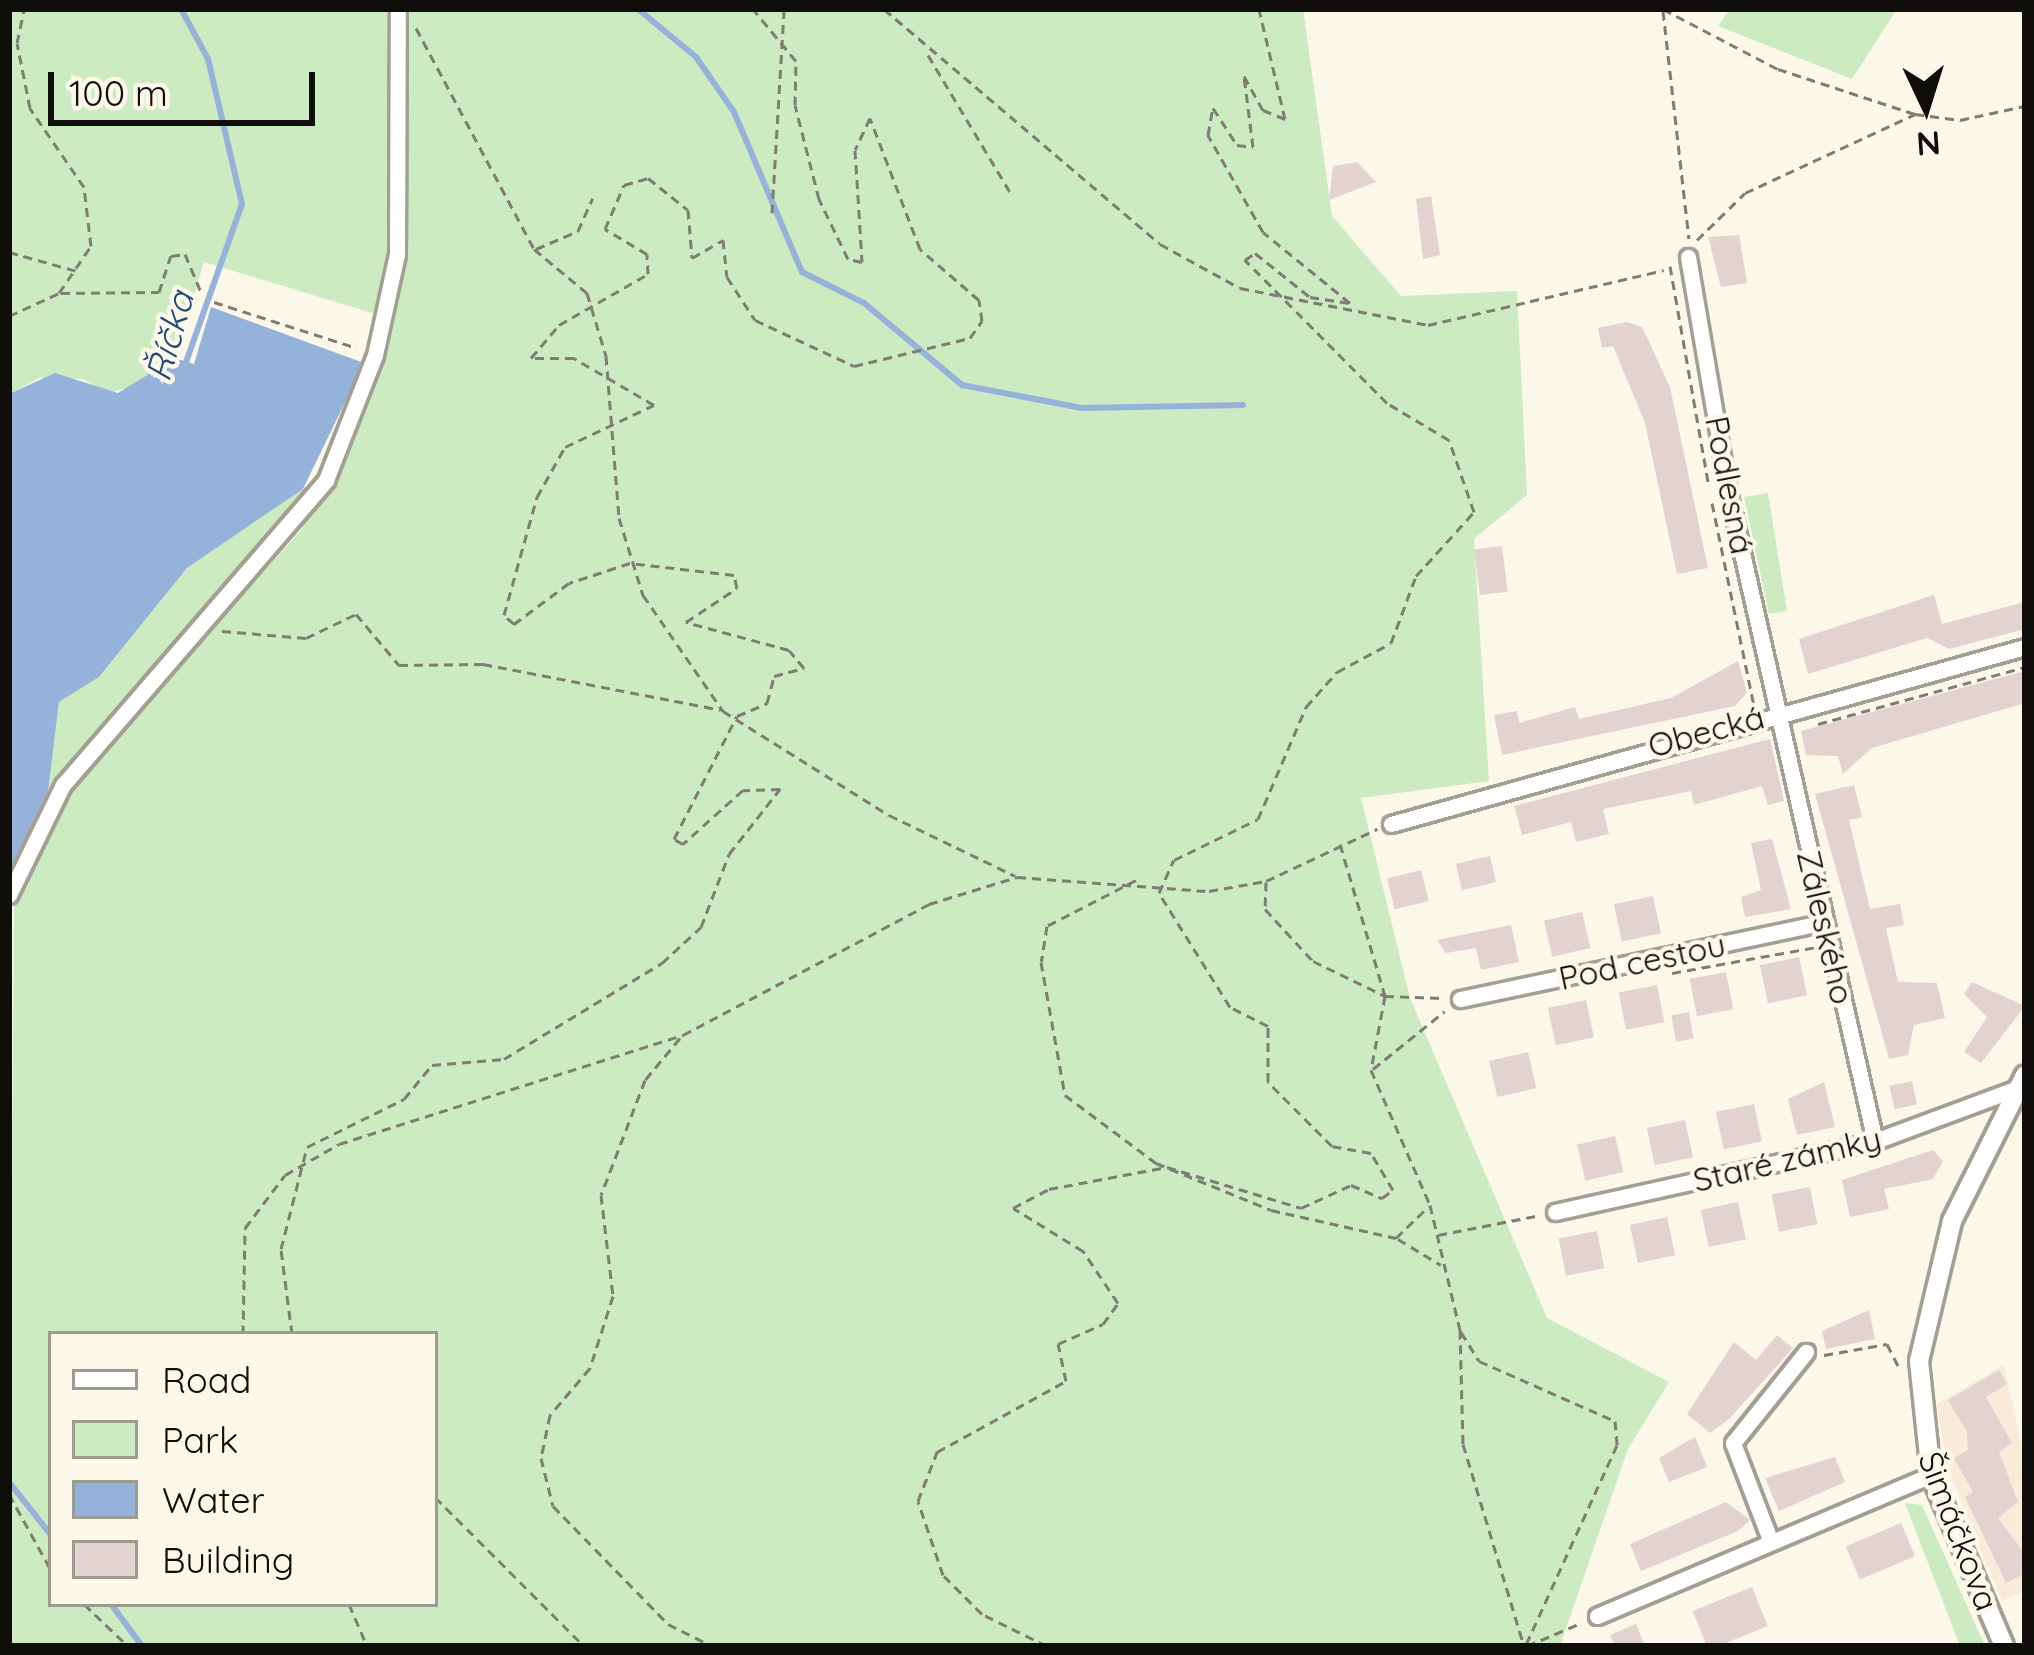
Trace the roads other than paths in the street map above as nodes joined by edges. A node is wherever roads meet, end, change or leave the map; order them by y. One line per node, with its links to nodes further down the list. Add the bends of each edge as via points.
1 (404, 14): 6 (street, via 397,254 375,355 326,480 211,624 63,784)
2 (1688, 256): 4 (street, Podlesná)
3 (2025, 647): 4 (street, Obecká)
4 (1777, 713): 5 (street, Obecká); 7 (street, Záleského)
5 (1391, 824)
6 (9, 895)
7 (1825, 922): 8 (street, Pod cestou); 10 (street, Záleského)
8 (1460, 999)
9 (2020, 1082): 10 (street, Staré zámky); 13 (street, Šimáčkova, via 1930,1291 1918,1361)
10 (1875, 1141): 11 (street, Staré zámky)
11 (1555, 1212)
12 (1806, 1352): 14 (street, via 1733,1443)
13 (1931, 1475): 14 (street); 16 (street, Šimáčkova)
14 (1771, 1542): 15 (street)
15 (1597, 1616)
16 (2004, 1646)

